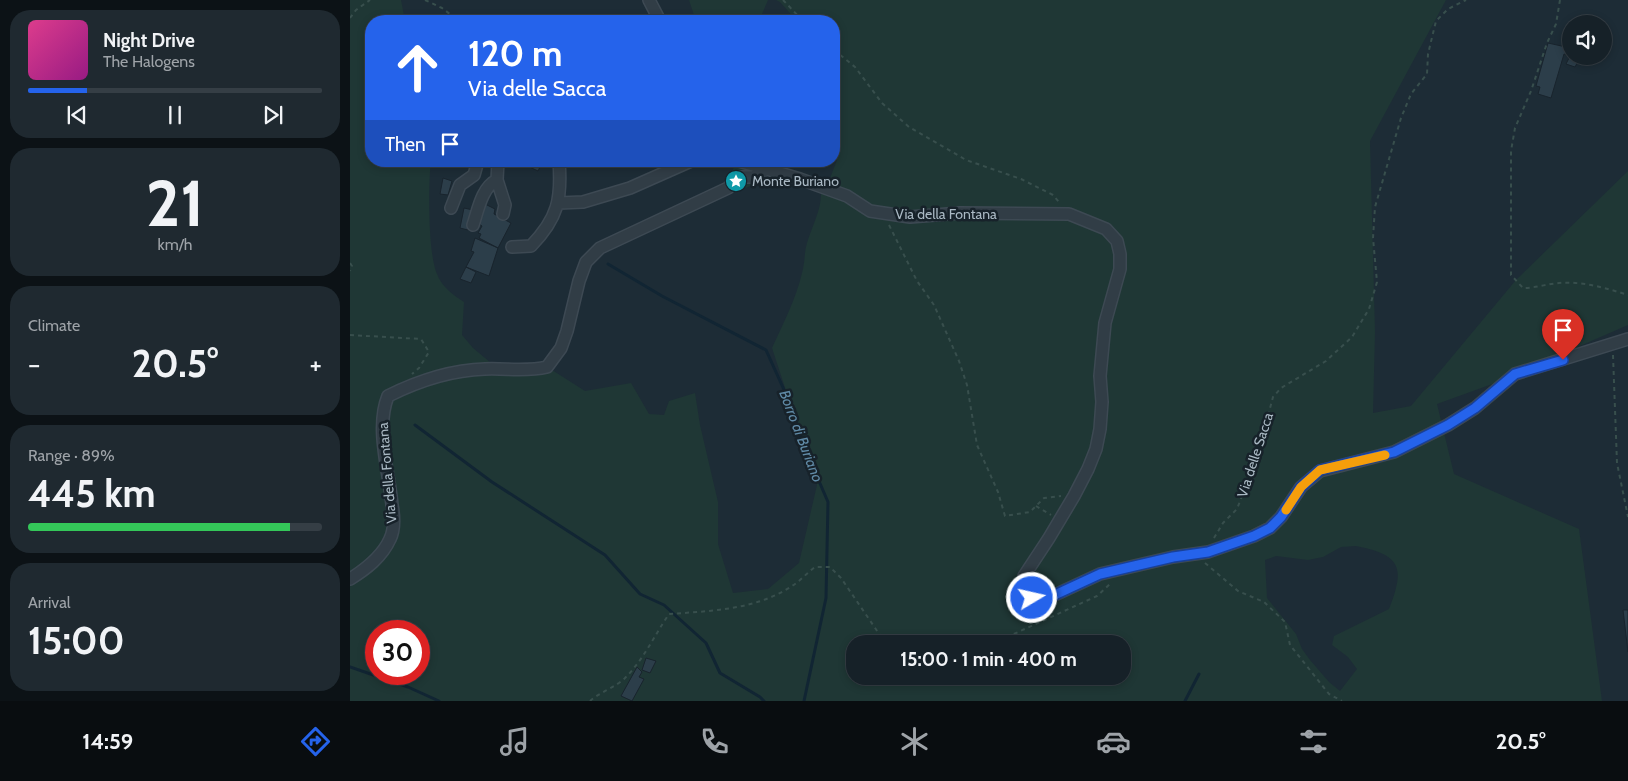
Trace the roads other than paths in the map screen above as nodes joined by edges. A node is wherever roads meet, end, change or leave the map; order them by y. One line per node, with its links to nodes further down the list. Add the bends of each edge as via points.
1 (649, 0): 2 (street)
2 (657, 15)
3 (476, 167): 13 (street, via 474,175 460,185)
4 (498, 167): 11 (street)
5 (559, 167): 12 (street)
6 (678, 167): 12 (street, via 630,188 583,202)
7 (741, 167): 10 (street)
8 (760, 167): 9 (street)
9 (767, 169): 10 (street, Via della Fontana, via 753,177); 17 (street, Via della Fontana, via 847,196 870,211 910,217 1068,214 1106,229 1117,241 1120,269 1105,323 1100,376 1102,402 1096,449 1074,496 1024,576 1025,592 1032,598 1046,599 1100,574 1208,552 1270,528 1301,487 1320,470 1394,452 1475,408 1515,374)
10 (739, 177): 18 (street, Via della Fontana, via 728,188 600,248 586,262 561,348 547,367 460,372 431,378 388,396 382,420 394,520 391,538 373,563)
11 (497, 180): 14 (street, via 505,204); 15 (street, via 485,191)
12 (559, 203): 16 (street, via 543,234 531,246)
13 (451, 208)
14 (503, 214)
15 (473, 225)
16 (512, 247)
17 (1628, 339)
18 (350, 579)

